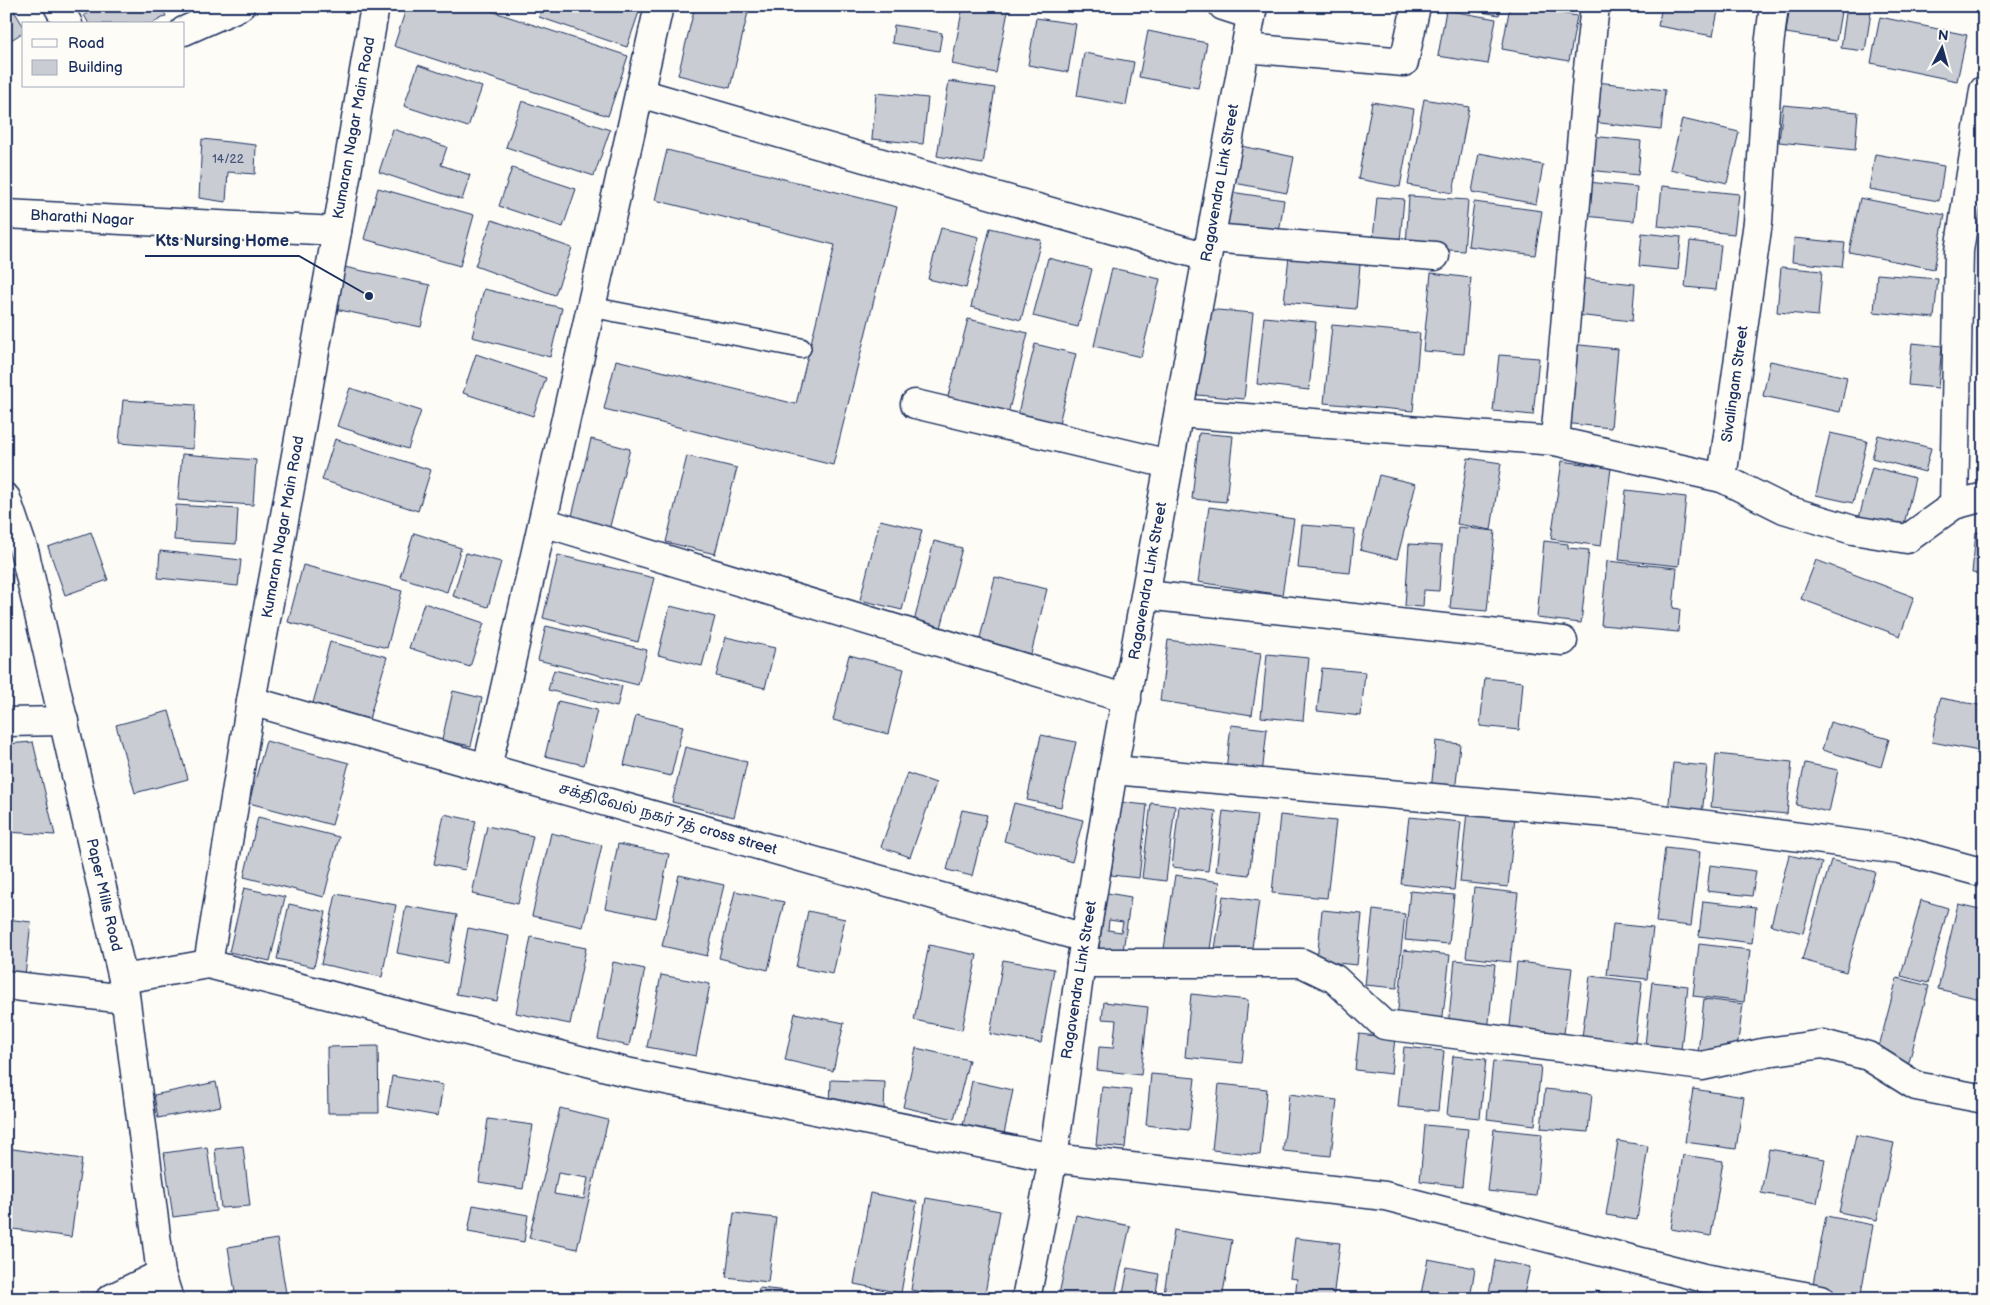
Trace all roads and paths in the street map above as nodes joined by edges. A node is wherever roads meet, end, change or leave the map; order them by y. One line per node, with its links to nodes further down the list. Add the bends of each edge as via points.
1 (58, 6): 10 (street)
2 (240, 6): 11 (street)
3 (375, 6): 16 (street, Kumaran Nagar Main Road)
4 (659, 6): 14 (street)
5 (1223, 6): 9 (street)
6 (1416, 6): 12 (street, via 1404,62)
7 (1595, 6): 23 (street)
8 (1774, 6): 25 (street, Sivalingam Street, via 1758,222)
9 (1252, 10): 12 (street, Ragavendra Link Street)
10 (67, 22)
11 (185, 31)
12 (1245, 48): 17 (street, Ragavendra Link Street)
13 (1984, 90): 28 (street, via 1960,251)
14 (640, 92): 17 (street); 19 (street)
15 (6, 214): 16 (street, Bharathi Nagar)
16 (337, 231): 34 (street, Kumaran Nagar Main Road)
17 (1209, 247): 18 (street); 22 (street, Ragavendra Link Street)
18 (1435, 256)
19 (591, 307): 20 (lane); 29 (street)
20 (802, 348)
21 (915, 404): 24 (street)
22 (1179, 413): 23 (street); 24 (street, Ragavendra Link Street)
23 (1555, 441): 25 (street)
24 (1169, 464): 31 (street, Ragavendra Link Street)
25 (1722, 478): 28 (street, via 1784,509 1853,530 1907,540)
26 (1984, 497): 28 (street)
27 (6, 498): 30 (street, Paper Mills Road)
28 (1954, 505)
29 (543, 522): 33 (street); 37 (street)
30 (16, 554): 35 (street, Paper Mills Road)
31 (1146, 594): 32 (street); 33 (street, Ragavendra Link Street)
32 (1563, 641)
33 (1127, 699): 38 (street, Ragavendra Link Street)
34 (251, 701): 37 (street, சக்திவேல் நகர் 7த் cross street); 41 (street, Kumaran Nagar Main Road)
35 (64, 721): 36 (street); 43 (street, Paper Mills Road)
36 (6, 722)
37 (488, 768): 40 (street, சக்திவேல் நகர் 7த் cross street)
38 (1113, 770): 39 (street, via 1639,816 1900,850); 40 (street, Ragavendra Link Street)
39 (1984, 873)
40 (1083, 950): 44 (street, சக்திவேல் நகர் 7த் cross street, via 1302,963 1335,978 1384,1025 1702,1066 1823,1044 1868,1056 1916,1086); 45 (street, Ragavendra Link Street)
41 (208, 964): 43 (street); 45 (street, via 626,1072)
42 (6, 985): 43 (street)
43 (124, 989): 46 (street, Paper Mills Road)
44 (1984, 1098)
45 (1053, 1158): 47 (street, via 1385,1196); 49 (street, Ragavendra Link Street)
46 (165, 1287): 48 (street)
47 (1698, 1288): 50 (street)
48 (110, 1299)
49 (1026, 1299)
50 (1821, 1299)

